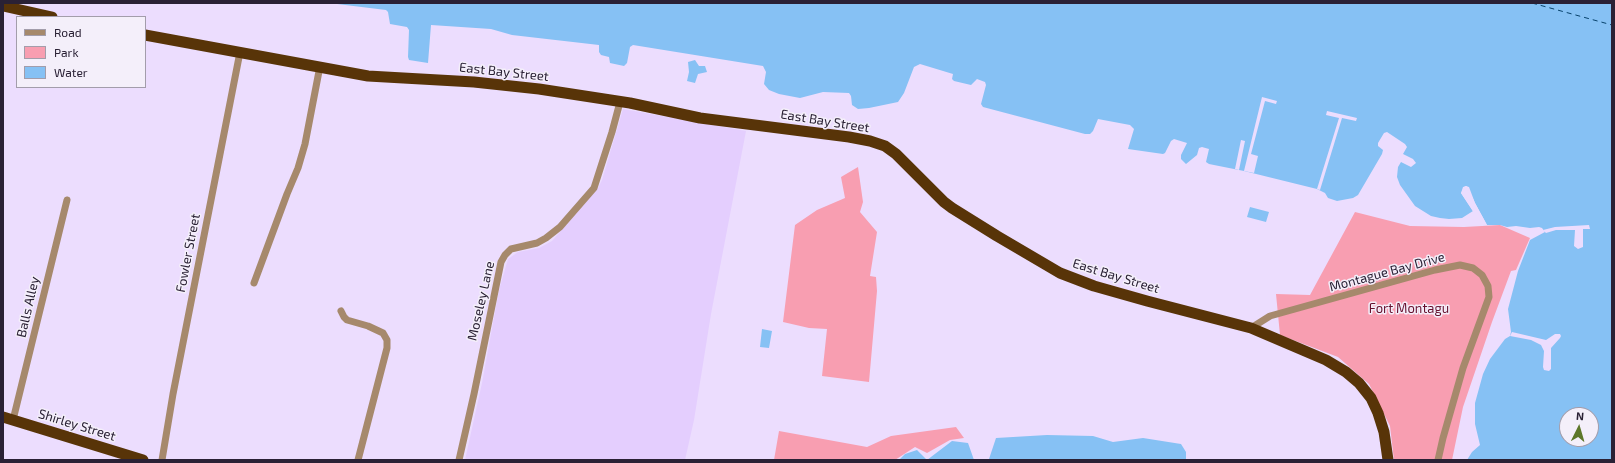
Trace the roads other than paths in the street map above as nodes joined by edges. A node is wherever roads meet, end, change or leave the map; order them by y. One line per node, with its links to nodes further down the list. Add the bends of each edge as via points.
1 (3, 6): 2 (highway)
2 (48, 16)
3 (146, 35): 4 (highway, East Bay Street)
4 (240, 52): 5 (highway, East Bay Street); 13 (street, Fowler Street)
5 (320, 66): 6 (highway, East Bay Street, via 368,76 514,85); 8 (street, via 298,168)
6 (620, 102): 10 (highway, East Bay Street, via 700,118 849,137 885,146 952,208 1060,273 1094,286); 15 (street, Moseley Lane, via 594,188 560,227 546,238 510,250 504,255)
7 (67, 200): 11 (street, Balls Alley)
8 (254, 283)
9 (341, 311): 14 (street, via 347,320 384,334 387,340)
10 (1252, 328): 16 (highway, East Bay Street, via 1326,360 1359,383 1371,398 1378,413); 17 (street, Montague Bay Drive, via 1270,316 1435,270 1460,265 1473,268 1482,275 1488,286 1489,297 1463,368)
11 (8, 419): 12 (highway, Shirley Street)
12 (143, 460)
13 (162, 460)
14 (358, 460)
15 (459, 460)
16 (1388, 460)
17 (1438, 460)

